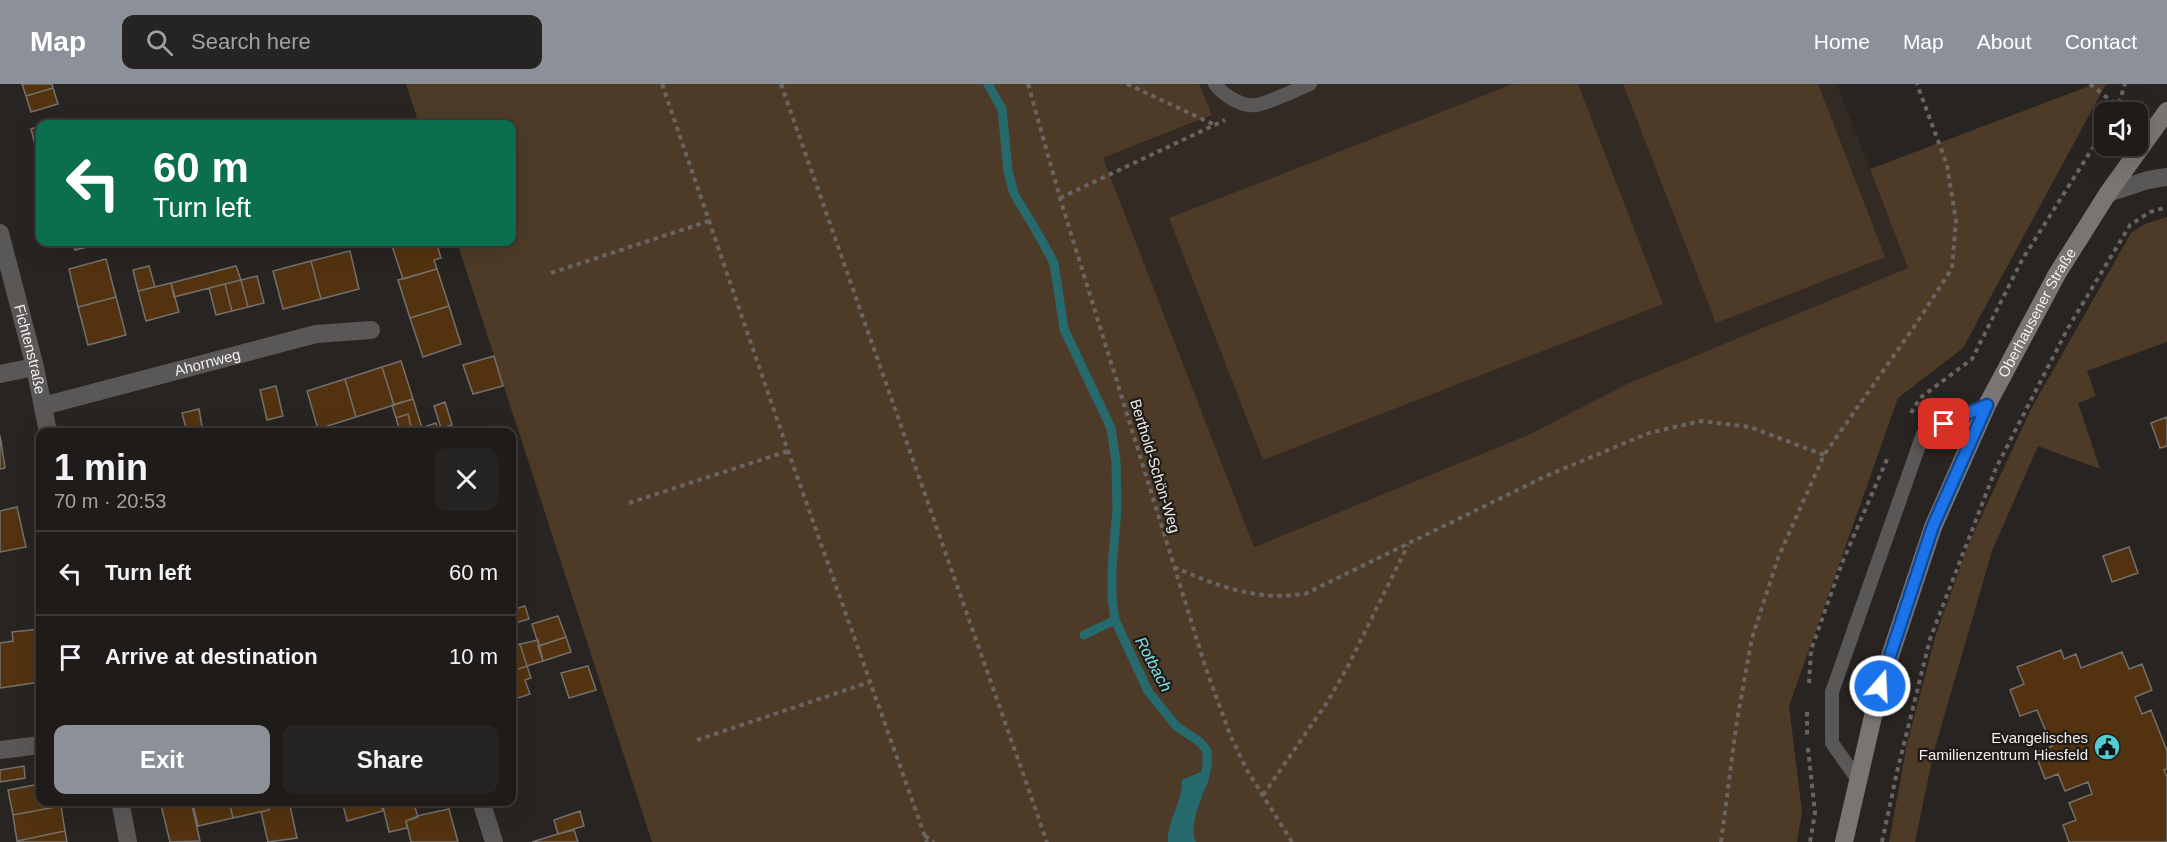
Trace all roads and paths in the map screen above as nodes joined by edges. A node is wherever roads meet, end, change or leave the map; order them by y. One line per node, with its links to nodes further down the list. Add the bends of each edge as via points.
1 (662, 84): 19 (path)
2 (781, 84): 46 (path)
3 (1028, 84): 17 (path, Berthold-Schön-Weg)
4 (1127, 84): 14 (path)
5 (1215, 84): 12 (lane, via 1221,93 1240,103)
6 (1310, 84): 12 (lane)
7 (1917, 84): 29 (path, via 1947,165 1956,222 1952,268)
8 (2090, 84): 10 (path)
9 (2125, 84): 11 (path)
10 (2112, 102)
11 (2120, 102)
12 (1255, 105): 14 (path)
13 (2167, 111): 16 (main road, Oberhausener Straße)
14 (1215, 125): 17 (path)
15 (2167, 177): 16 (street)
16 (2108, 193): 25 (main road, Oberhausener Straße, via 2056,274)
17 (1060, 198): 32 (path, Berthold-Schön-Weg)
18 (2167, 207): 50 (path, via 2130,225 2068,328 1996,468 1930,639)
19 (709, 221): 21 (path); 28 (path)
20 (0, 233): 23 (street, Fichtenstraße)
21 (551, 273)
22 (371, 330): 26 (street, Ahornweg, via 315,334)
23 (35, 367): 24 (street); 26 (street, Fichtenstraße)
24 (0, 374)
25 (1987, 405): 37 (main road, Oberhausener Straße, via 1933,526 1880,686); 37 (lane, via 1923,434 1832,692 1832,743)
26 (43, 406): 27 (street, Fichtenstraße)
27 (47, 428)
28 (788, 451): 30 (path); 33 (path)
29 (1824, 455): 31 (path, via 1750,427 1701,421 1648,434 1546,476); 48 (path, via 1778,558 1752,638)
30 (629, 504)
31 (1408, 544): 32 (path, via 1305,594 1265,595 1229,589); 38 (path, via 1332,694)
32 (1173, 567): 38 (path, Berthold-Schön-Weg, via 1231,737)
33 (870, 682): 34 (path); 41 (path)
34 (697, 740)
35 (36, 746): 36 (street)
36 (0, 750)
37 (1858, 780): 49 (main road, Oberhausener Straße)
38 (1263, 795): 47 (path, Berthold-Schön-Weg)
39 (121, 806): 42 (street)
40 (483, 806): 43 (street)
41 (924, 836): 44 (path); 45 (path)
42 (128, 842)
43 (494, 842)
44 (927, 842)
45 (934, 842)
46 (1047, 842)
47 (1292, 842)
48 (1721, 842)
49 (1844, 842)
50 (1882, 842)

